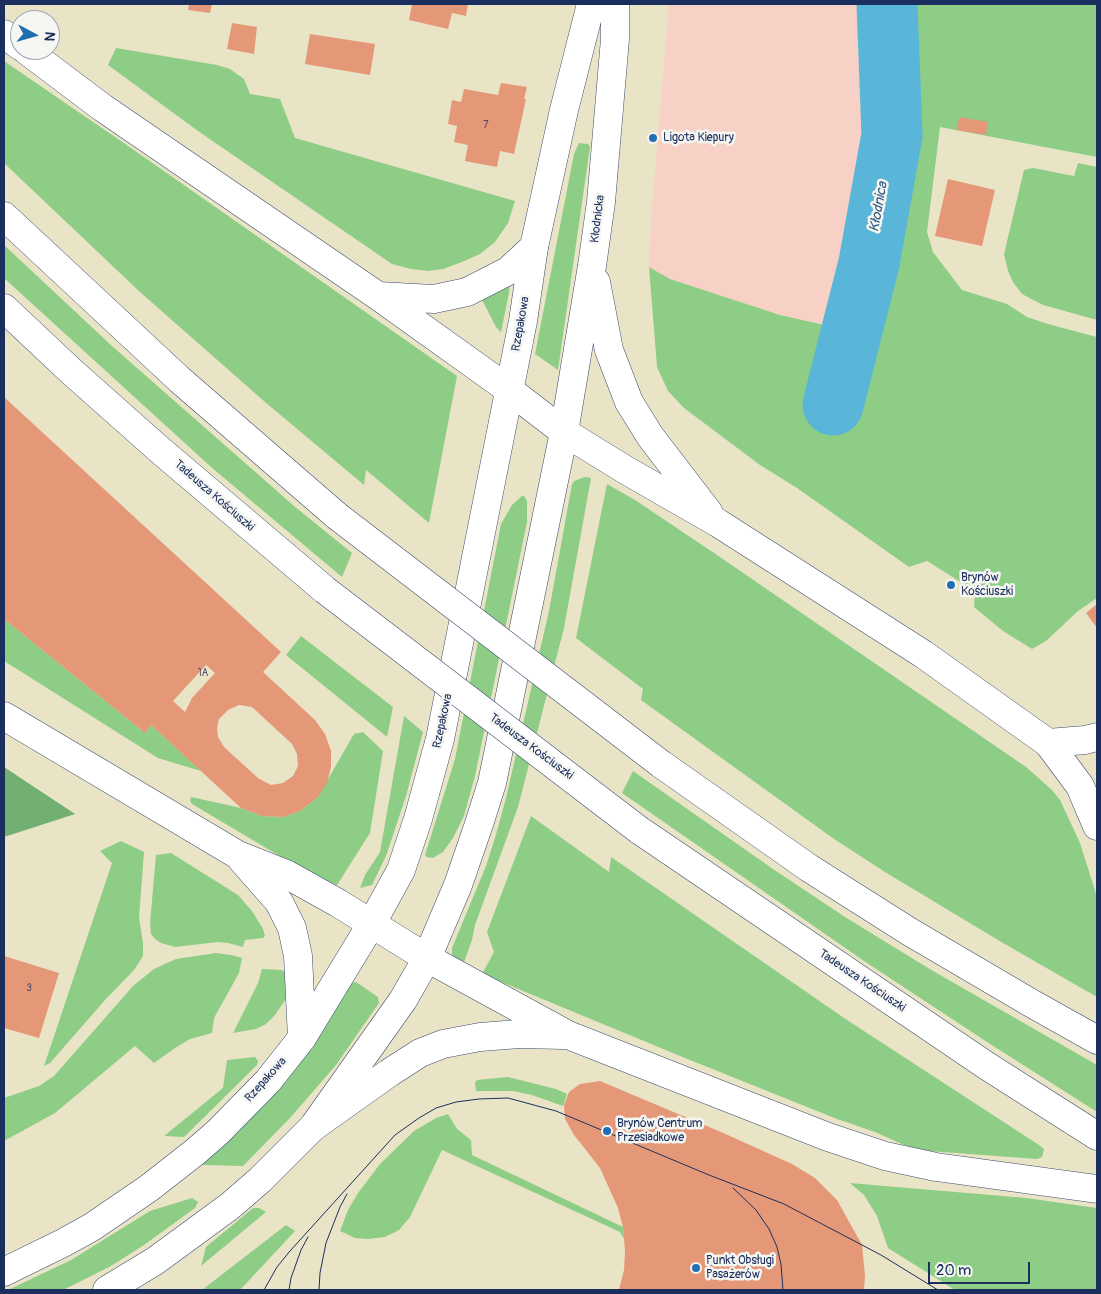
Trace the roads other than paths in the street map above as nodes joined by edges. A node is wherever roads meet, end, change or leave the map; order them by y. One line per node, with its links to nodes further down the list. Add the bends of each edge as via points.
1 (590, 4): 5 (street, Rzepakowa)
2 (615, 4): 6 (street, Kłodnicka, via 608,125)
3 (39, 60): 7 (street, via 103,108)
4 (4, 216): 21 (street, bridge, via 173,373 337,516 661,764 809,868 910,932)
5 (534, 247): 7 (street, via 508,270 467,292 434,299); 9 (street, Rzepakowa)
6 (592, 266): 10 (street, Kłodnicka); 11 (street, via 609,350 629,402 650,436)
7 (378, 296): 9 (street)
8 (4, 308): 23 (street, Tadeusza Kościuszki, bridge, via 161,451 325,590 639,830 987,1066)
9 (508, 389): 10 (street); 17 (street, Rzepakowa, via 440,739 401,870)
10 (564, 432): 11 (street); 18 (street, via 492,783 458,885)
11 (718, 523): 14 (street, via 923,654)
12 (4, 716): 16 (street)
13 (1097, 737): 14 (street)
14 (1048, 743): 15 (street, via 1080,786)
15 (1097, 826)
16 (238, 855): 17 (street, via 286,874); 20 (street, via 279,902 292,928 298,956)
17 (372, 924): 18 (street); 20 (street, Rzepakowa)
18 (427, 958): 19 (street); 22 (street, via 387,1024)
19 (568, 1035): 22 (street, via 480,1037 443,1044 420,1053); 24 (street, via 828,1137 885,1156 936,1167)
20 (302, 1038): 25 (street, Rzepakowa, via 268,1081 195,1152 92,1227)
21 (1097, 1040)
22 (313, 1127): 26 (street, via 230,1206 155,1261)
23 (1097, 1136)
24 (1097, 1189)
25 (4, 1272)
26 (107, 1290)

